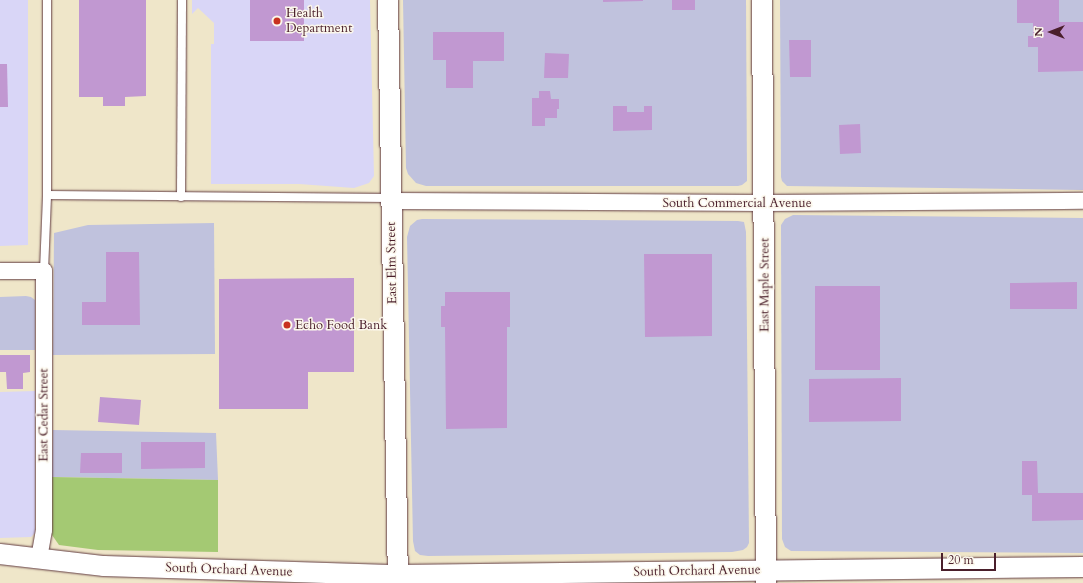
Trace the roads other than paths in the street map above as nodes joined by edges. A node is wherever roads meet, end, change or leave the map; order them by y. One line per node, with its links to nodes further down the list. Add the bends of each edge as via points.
1 (47, 0): 5 (lane)
2 (182, 0): 6 (lane)
3 (388, 0): 7 (street, East Elm Street)
4 (762, 0): 9 (street, East Maple Street)
5 (47, 195): 6 (lane); 11 (lane)
6 (181, 197): 7 (lane)
7 (390, 200): 9 (street, South Commercial Avenue); 16 (street, East Elm Street)
8 (1083, 201): 9 (street, South Commercial Avenue)
9 (764, 203): 15 (street, East Maple Street)
10 (0, 271): 11 (street)
11 (44, 271): 13 (street, East Cedar Street, via 44,530)
12 (0, 554): 13 (street, South Orchard Avenue)
13 (39, 558): 16 (street, South Orchard Avenue, via 104,566)
14 (1083, 568): 15 (street, South Orchard Avenue)
15 (766, 577): 16 (street, South Orchard Avenue)
16 (398, 579)

